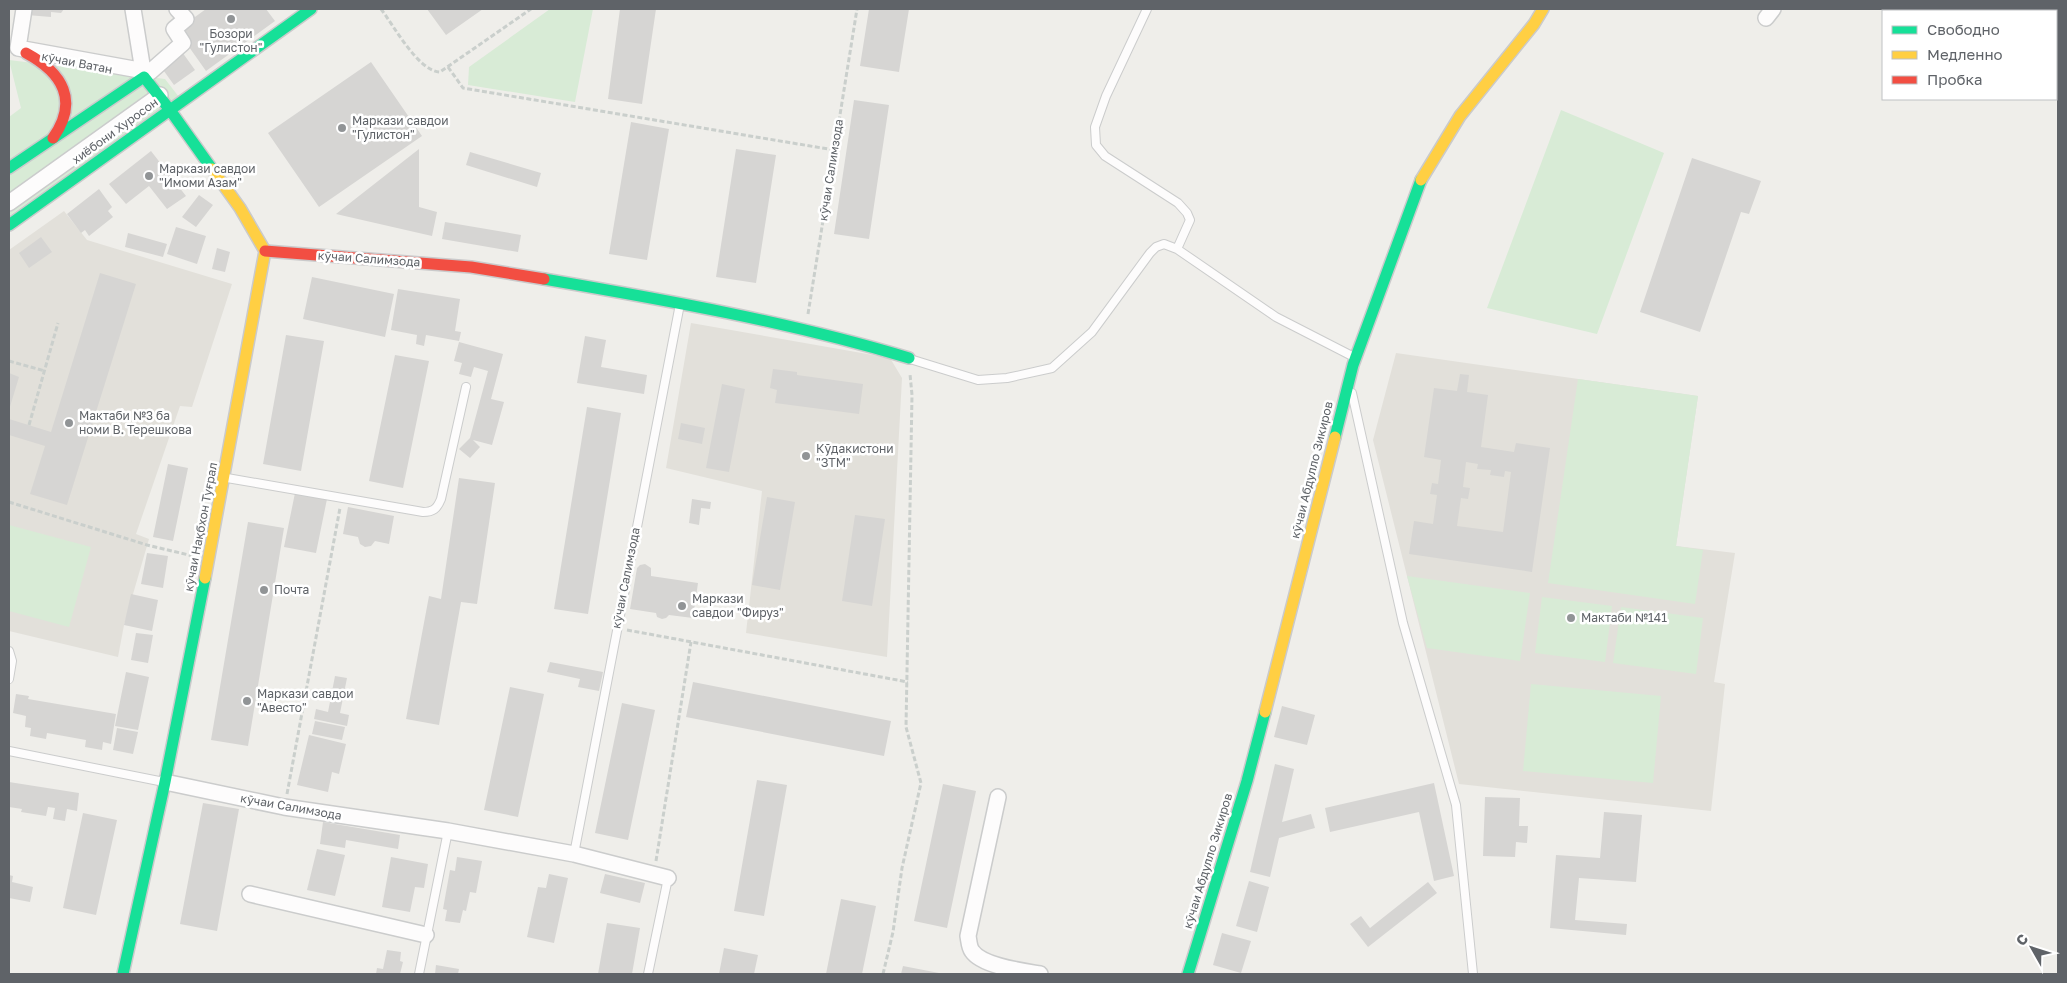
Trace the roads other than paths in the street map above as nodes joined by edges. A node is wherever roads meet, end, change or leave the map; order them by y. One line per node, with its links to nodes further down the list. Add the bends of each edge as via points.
1 (24, 9): 3 (street, via 18,48 150,72 182,43 174,29 186,19)
2 (132, 9): 9 (street)
3 (177, 9)
4 (311, 9): 11 (street)
5 (1147, 9): 16 (lane, via 1106,96 1095,127 1096,145 1105,156 1178,202 1187,213 1190,220)
6 (1542, 9): 20 (street, кӯчаи Абдулло Зикиров, via 1534,24 1460,116 1421,179)
7 (9, 50): 8 (street, кӯчаи Ватан)
8 (26, 53): 9 (street, кӯчаи Ватан); 12 (street, via 48,65 65,89 64,117)
9 (144, 77): 10 (street, хиёбони Хуросон); 12 (street)
10 (160, 95): 11 (street, хиёбони Хуросон); 14 (street)
11 (170, 110): 15 (street, хиёбони Хуросон); 17 (street, via 240,208)
12 (49, 143): 13 (street)
13 (9, 168)
14 (9, 203)
15 (9, 225)
16 (1177, 249): 19 (lane, via 1164,244 1156,247 1092,332 1052,368 1007,378 978,380); 20 (lane, via 1276,317)
17 (265, 251): 18 (street, кӯчаи Салимзода, via 471,267); 23 (street, кӯчаи Нақбхон Туғрал)
18 (680, 302): 19 (street, кӯчаи Салимзода); 30 (lane, кӯчаи Салимзода)
19 (909, 358)
20 (1355, 358): 21 (street, кӯчаи Абдулло Зикиров)
21 (1349, 378): 38 (street, кӯчаи Абдулло Зикиров, via 1247,781); 39 (lane, via 1403,623 1456,805)
22 (466, 387): 23 (lane, via 441,499 431,511)
23 (225, 478): 27 (street, кӯчаи Нақбхон Туғрал)
24 (9, 651): 25 (lane, via 12,661)
25 (9, 679)
26 (9, 751): 27 (lane)
27 (165, 782): 29 (street, кӯчаи Салимзода, via 284,807); 34 (street, кӯчаи Нақбхон Туғрал)
28 (998, 797): 37 (street, via 968,936 971,950 986,962)
29 (448, 831): 30 (street, кӯчаи Салимзода); 33 (lane)
30 (574, 854): 31 (street, кӯчаи Салимзода)
31 (661, 876): 36 (lane)
32 (250, 894): 33 (street)
33 (426, 935): 35 (lane)
34 (123, 974)
35 (419, 974)
36 (648, 974)
37 (1040, 974)
38 (1188, 974)
39 (1474, 974)

